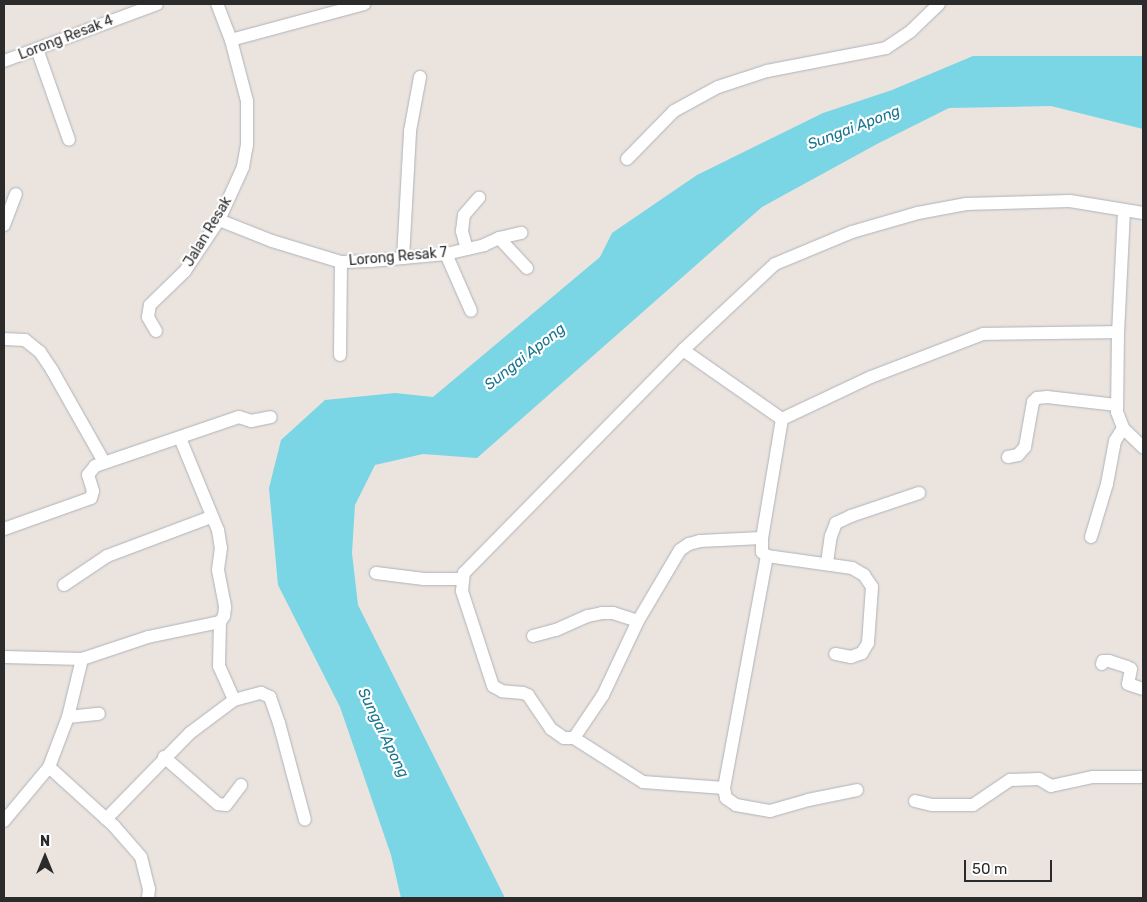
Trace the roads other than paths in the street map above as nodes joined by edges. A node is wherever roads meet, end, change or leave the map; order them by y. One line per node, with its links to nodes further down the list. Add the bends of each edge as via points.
1 (157, 4): 6 (street, Lorong Resak 4)
2 (217, 4): 5 (street, Jalan Resak)
3 (364, 4): 5 (street)
4 (940, 4): 10 (street, via 911,31 886,48 767,71 718,87 674,111)
5 (231, 40): 15 (street, Jalan Resak, via 247,101 247,145 243,168)
6 (37, 49): 7 (street, Lorong Resak 4); 9 (street)
7 (4, 62)
8 (420, 77): 21 (street, via 410,130)
9 (69, 140)
10 (627, 159)
11 (16, 194): 16 (street)
12 (479, 198): 19 (street, via 464,215 462,231)
13 (1124, 211): 14 (street); 26 (street); 28 (street, via 1070,201 966,204 918,213 852,232 775,264)
14 (1143, 213)
15 (219, 220): 22 (street, Lorong Resak 7, via 272,241); 25 (street, Jalan Resak, via 185,271 150,305 148,317)
16 (4, 225)
17 (522, 233): 18 (street, Lorong Resak 7)
18 (499, 238): 19 (street, Lorong Resak 7); 23 (street)
19 (466, 249): 20 (street, Lorong Resak 7)
20 (446, 254): 21 (street, Lorong Resak 7); 24 (street)
21 (402, 258): 22 (street, Lorong Resak 7)
22 (342, 262): 29 (street)
23 (527, 268)
24 (471, 311)
25 (156, 331)
26 (1118, 332): 30 (street); 32 (street, via 983,334 871,377)
27 (4, 339): 37 (street, via 26,340 47,361)
28 (683, 350): 32 (street); 46 (street, via 464,572)
29 (340, 355)
30 (1117, 405): 33 (street); 36 (street, via 1036,398 1025,448 1018,455)
31 (271, 417): 34 (street, via 251,422 239,417)
32 (782, 419): 42 (street)
33 (1123, 428): 35 (street); 41 (street, via 1115,442 1107,484)
34 (180, 438): 37 (street); 39 (street)
35 (1143, 447)
36 (1008, 457)
37 (104, 462): 40 (street, via 89,472 93,491 91,498)
38 (919, 493): 44 (street, via 836,523)
39 (211, 516): 47 (street, via 107,556); 49 (street, via 218,530 221,548 218,570 225,607)
40 (4, 529)
41 (1090, 537)
42 (762, 538): 43 (street, via 762,552); 48 (street, via 700,541 680,550)
43 (768, 556): 44 (street); 64 (street)
44 (827, 563): 51 (street, via 864,575 872,586 868,642 862,653 851,657)
45 (376, 573): 46 (street)
46 (462, 579): 59 (street, via 462,591 492,686 528,695 551,729 564,738)
47 (64, 585)
48 (638, 621): 50 (street, via 602,613); 59 (street, via 603,695)
49 (220, 622): 53 (street, via 148,636); 56 (street, via 219,666)
50 (533, 636)
51 (835, 654)
52 (4, 657): 53 (street)
53 (82, 659): 58 (street)
54 (1102, 664): 55 (street, via 1109,661 1131,669 1128,684)
55 (1143, 689)
56 (234, 700): 60 (street, via 190,732); 68 (street, via 261,693 270,697)
57 (99, 714): 58 (street)
58 (68, 717): 61 (street)
59 (574, 738): 64 (street, via 643,782)
60 (164, 757): 63 (street, via 218,804 226,805); 67 (street)
61 (49, 767): 67 (street); 69 (street)
62 (1143, 777): 66 (street, via 1093,777 1051,786 1039,779 1010,780 973,804 933,805)
63 (241, 785)
64 (724, 788): 65 (street, via 726,798 736,806 770,811)
65 (857, 790)
66 (915, 801)
67 (106, 819): 70 (street, via 141,857)
68 (305, 820)
69 (4, 821)
70 (148, 898)

